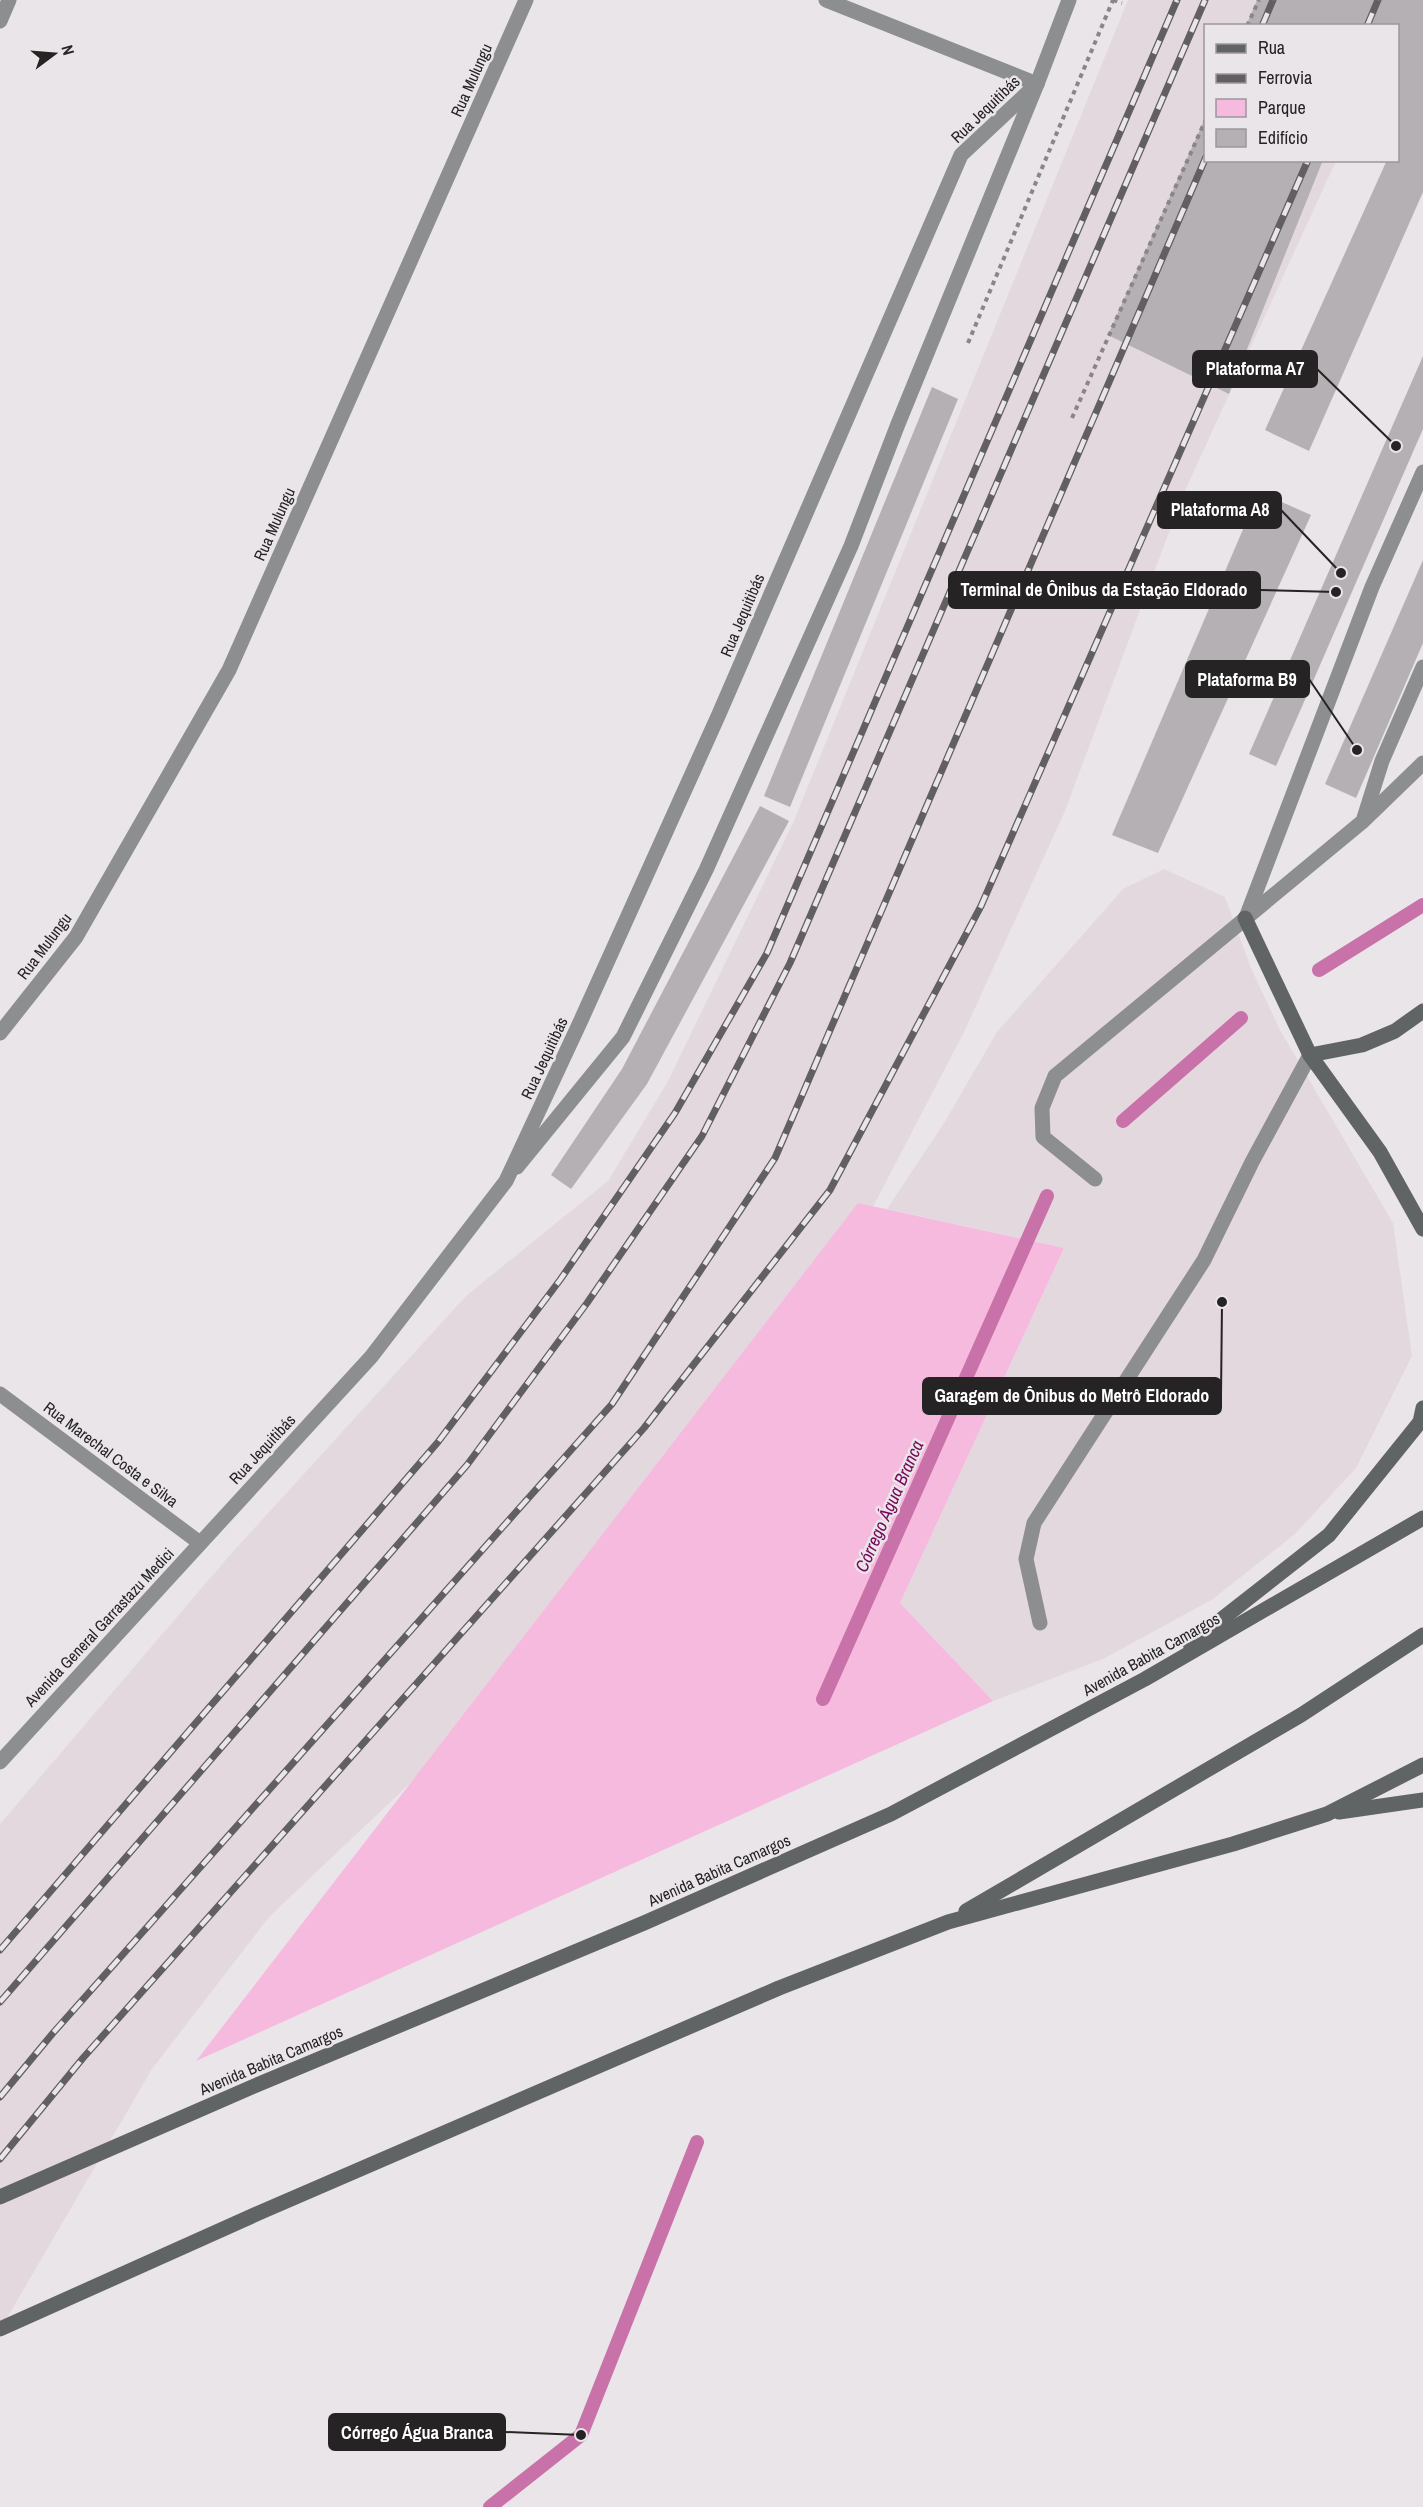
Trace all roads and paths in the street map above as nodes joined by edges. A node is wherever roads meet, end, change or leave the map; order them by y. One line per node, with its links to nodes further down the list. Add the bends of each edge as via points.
1 (9, 0): 8 (street)
2 (526, 0): 20 (street, Rua Mulungu, via 229,670 76,937)
3 (826, 0): 10 (street)
4 (1069, 0): 10 (street, Rua Jequitibás)
5 (1113, 0): 7 (path); 12 (path)
6 (1259, 0): 9 (path)
7 (1122, 3)
8 (0, 21)
9 (1249, 24)
10 (1037, 84): 23 (street, Rua Jequitibás, via 851,546 706,870 622,1037); 23 (street, Rua Jequitibás, via 961,155 718,714)
11 (1204, 123): 13 (path)
12 (964, 351)
13 (1072, 418)
14 (1423, 472): 18 (street, via 1372,586)
15 (1423, 667): 17 (street, via 1382,761)
16 (1423, 763): 17 (street)
17 (1362, 822): 18 (street)
18 (1245, 918): 21 (main road); 22 (street, via 1055,1076 1042,1108 1043,1137)
19 (1423, 1011): 21 (main road, via 1395,1031 1362,1045)
20 (0, 1033)
21 (1310, 1055): 24 (main road, via 1380,1152); 29 (street, via 1204,1260 1034,1523 1026,1559)
22 (1095, 1179)
23 (506, 1181): 28 (street, Rua Jequitibás, via 371,1357)
24 (1423, 1229)
25 (0, 1394): 28 (street, Rua Marechal Costa e Silva)
26 (1423, 1408): 31 (main road, via 1419,1422 1329,1535)
27 (1423, 1518): 31 (main road, Avenida Babita Camargos)
28 (200, 1543): 32 (street, Avenida General Garrastazu Medici)
29 (1040, 1623)
30 (1423, 1635): 36 (main road, via 1301,1715)
31 (1145, 1679): 37 (main road, Avenida Babita Camargos, via 891,1814)
32 (0, 1761)
33 (1423, 1765): 35 (main road)
34 (1423, 1800): 35 (main road)
35 (1327, 1814): 36 (main road, via 1233,1844)
36 (948, 1922): 38 (main road, via 779,1988)
37 (0, 2197)
38 (0, 2329)

